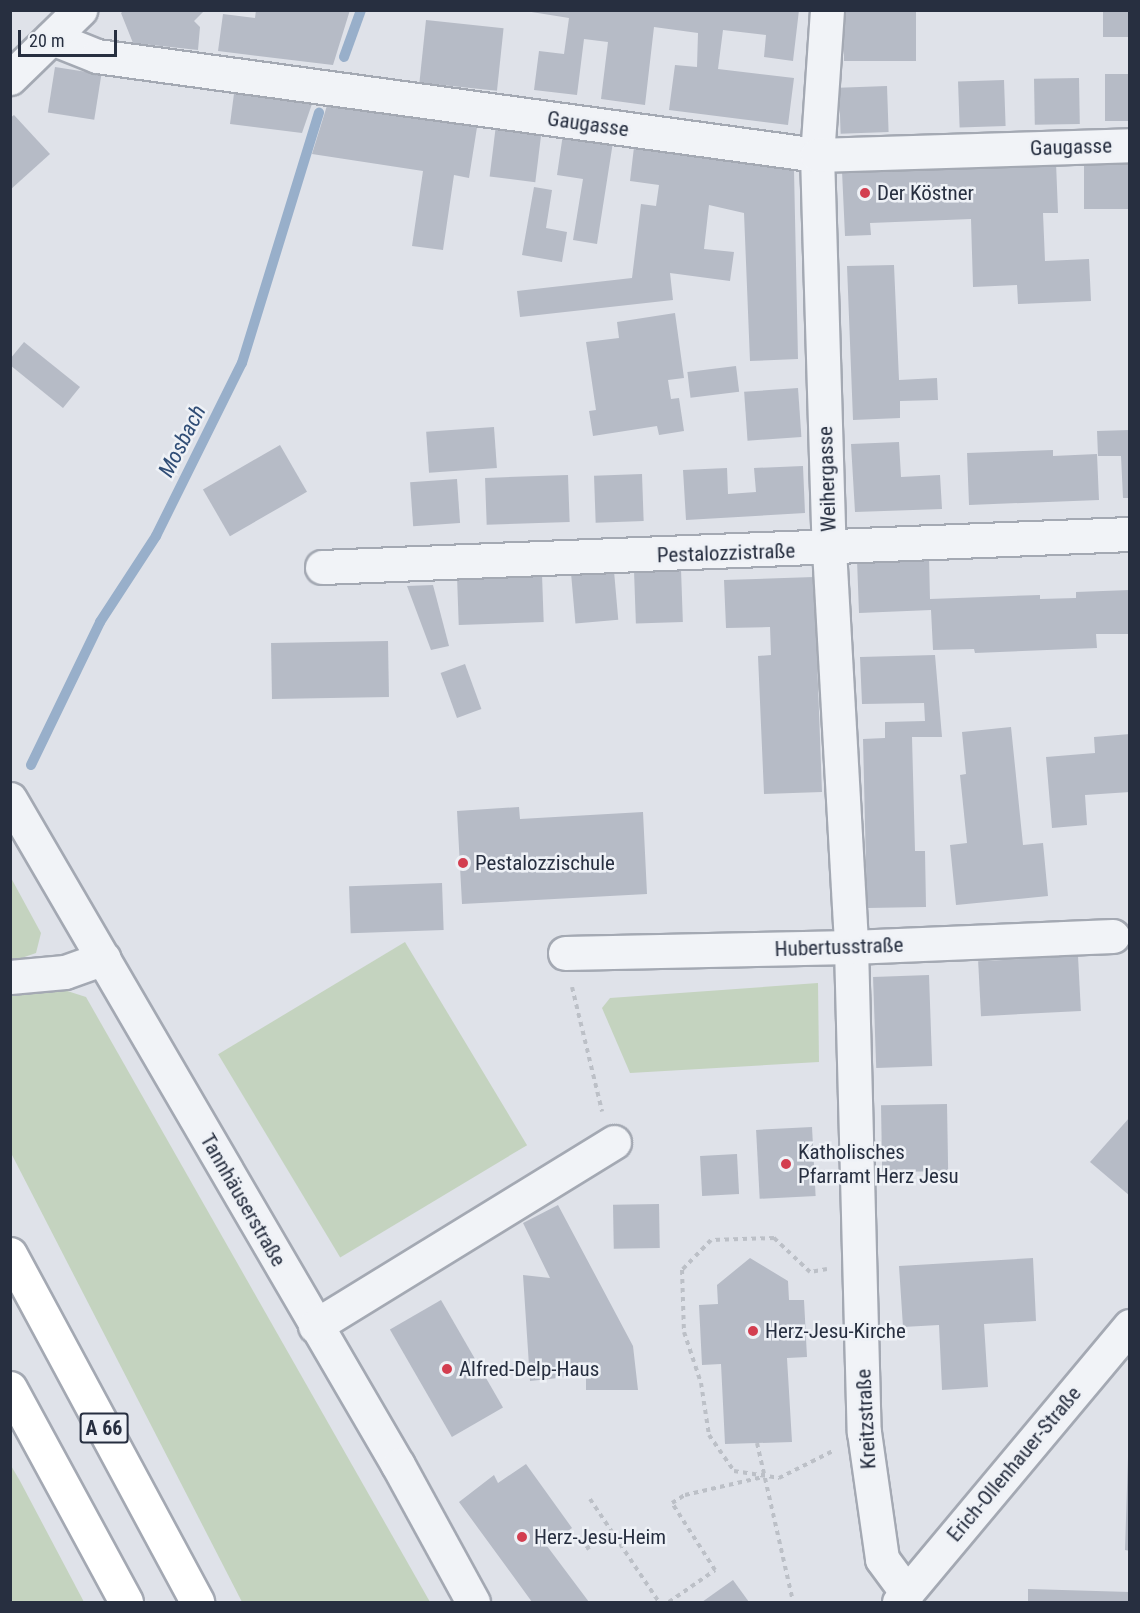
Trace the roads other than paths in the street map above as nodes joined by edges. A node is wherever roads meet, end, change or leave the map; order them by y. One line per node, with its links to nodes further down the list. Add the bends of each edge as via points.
1 (80, 10): 3 (street)
2 (827, 10): 6 (street, Weihergasse)
3 (52, 38): 4 (street); 6 (street, Gaugasse, via 97,56)
4 (10, 78)
5 (1130, 145): 6 (street, Gaugasse)
6 (817, 155): 8 (street, Weihergasse)
7 (1130, 534): 8 (street, Pestalozzistraße)
8 (829, 549): 9 (street, Pestalozzistraße); 12 (street, Weihergasse)
9 (322, 567)
10 (10, 799): 14 (street, Tannhäuserstraße)
11 (1113, 936): 12 (street, Hubertusstraße)
12 (851, 947): 13 (street, Hubertusstraße); 21 (street, Kreitzstraße, via 864,1432 879,1550)
13 (565, 953)
14 (104, 958): 15 (street, via 65,972); 18 (street, Tannhäuserstraße)
15 (10, 977)
16 (614, 1142): 18 (street)
17 (10, 1254): 23 (highway, A 66)
18 (315, 1326): 24 (street, Tannhäuserstraße)
19 (1130, 1326): 21 (street, Erich-Ollenhauer-Straße)
20 (10, 1388): 22 (highway)
21 (903, 1598)
22 (126, 1602)
23 (197, 1602)
24 (473, 1602)

